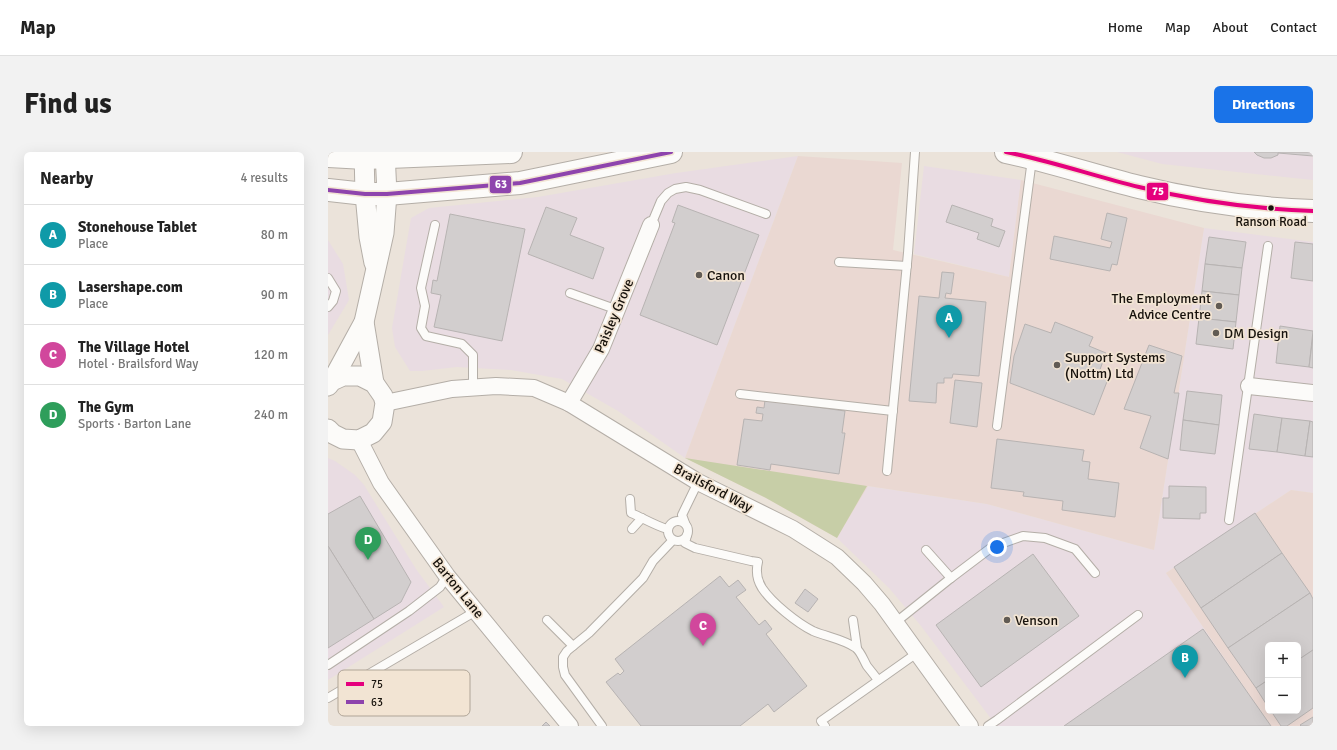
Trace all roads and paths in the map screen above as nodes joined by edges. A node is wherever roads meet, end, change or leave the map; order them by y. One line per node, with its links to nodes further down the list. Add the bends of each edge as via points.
1 (511, 152): 5 (main road)
2 (671, 152): 10 (main road, via 520,183)
3 (915, 152): 17 (lane)
4 (1006, 152): 7 (main road)
5 (375, 155): 6 (main road); 9 (street); 10 (street)
6 (328, 156)
7 (1032, 158): 11 (main road, via 1139,187 1214,203); 33 (lane)
8 (328, 190): 9 (main road)
9 (365, 194): 10 (main road); 18 (street)
10 (387, 194): 18 (street, via 384,233)
11 (1313, 211)
12 (766, 214): 14 (lane, via 686,187 668,193 661,201)
13 (435, 225): 27 (lane, via 421,288 425,306 421,328 426,336 462,344 472,354)
14 (651, 225): 22 (street, Paisley Grove)
15 (1268, 246): 26 (lane)
16 (840, 262): 17 (lane)
17 (907, 266): 32 (lane)
18 (375, 268): 23 (street)
19 (328, 278): 21 (lane, via 336,291)
20 (570, 293): 22 (lane)
21 (328, 307)
22 (618, 310): 31 (street, Paisley Grove, via 601,349)
23 (364, 322): 24 (street); 25 (street)
24 (374, 383): 25 (street, via 360,376 343,376); 30 (street)
25 (330, 384)
26 (1249, 386): 28 (street); 40 (lane)
27 (472, 387): 30 (street, Brailsford Way); 31 (street, Brailsford Way, via 534,388)
28 (1313, 393)
29 (740, 394): 32 (lane)
30 (385, 403): 35 (street, via 382,422 373,433)
31 (569, 403): 37 (street, Brailsford Way)
32 (893, 410): 36 (lane)
33 (996, 426)
34 (330, 433): 35 (street, via 343,439)
35 (359, 440): 48 (street, Barton Lane, via 381,483)
36 (887, 471)
37 (698, 482): 41 (lane, via 682,515); 54 (street, Brailsford Way, via 792,529 837,557 864,583)
38 (630, 499): 39 (lane, via 631,513)
39 (642, 518): 42 (lane); 43 (lane)
40 (1229, 520)
41 (685, 523): 43 (lane, via 675,521 669,524); 44 (lane)
42 (632, 529)
43 (667, 529): 45 (lane)
44 (687, 535): 45 (lane, via 681,542); 56 (lane, via 685,543 695,548 758,562 757,578 762,588 783,610 814,631)
45 (672, 541): 55 (lane, via 653,561 643,578)
46 (926, 550): 49 (lane)
47 (1095, 573): 49 (lane, via 1075,549 1045,538 1023,536 992,547)
48 (447, 576): 50 (street, Barton Lane); 58 (lane, via 440,587 409,611)
49 (951, 578): 54 (lane)
50 (476, 610): 59 (lane); 63 (street, Barton Lane)
51 (1138, 615): 67 (lane)
52 (547, 620): 55 (lane)
53 (853, 620): 56 (lane)
54 (896, 622): 57 (street, Brailsford Way)
55 (573, 646): 64 (lane, via 563,657 565,676)
56 (856, 648): 60 (lane)
57 (917, 653): 60 (lane); 66 (street, Brailsford Way)
58 (328, 665)
59 (375, 670)
60 (878, 680): 65 (lane, via 821,721)
61 (338, 692): 62 (lane)
62 (328, 698)
63 (570, 726)
64 (602, 726)
65 (825, 726)
66 (970, 726)
67 (988, 726)

